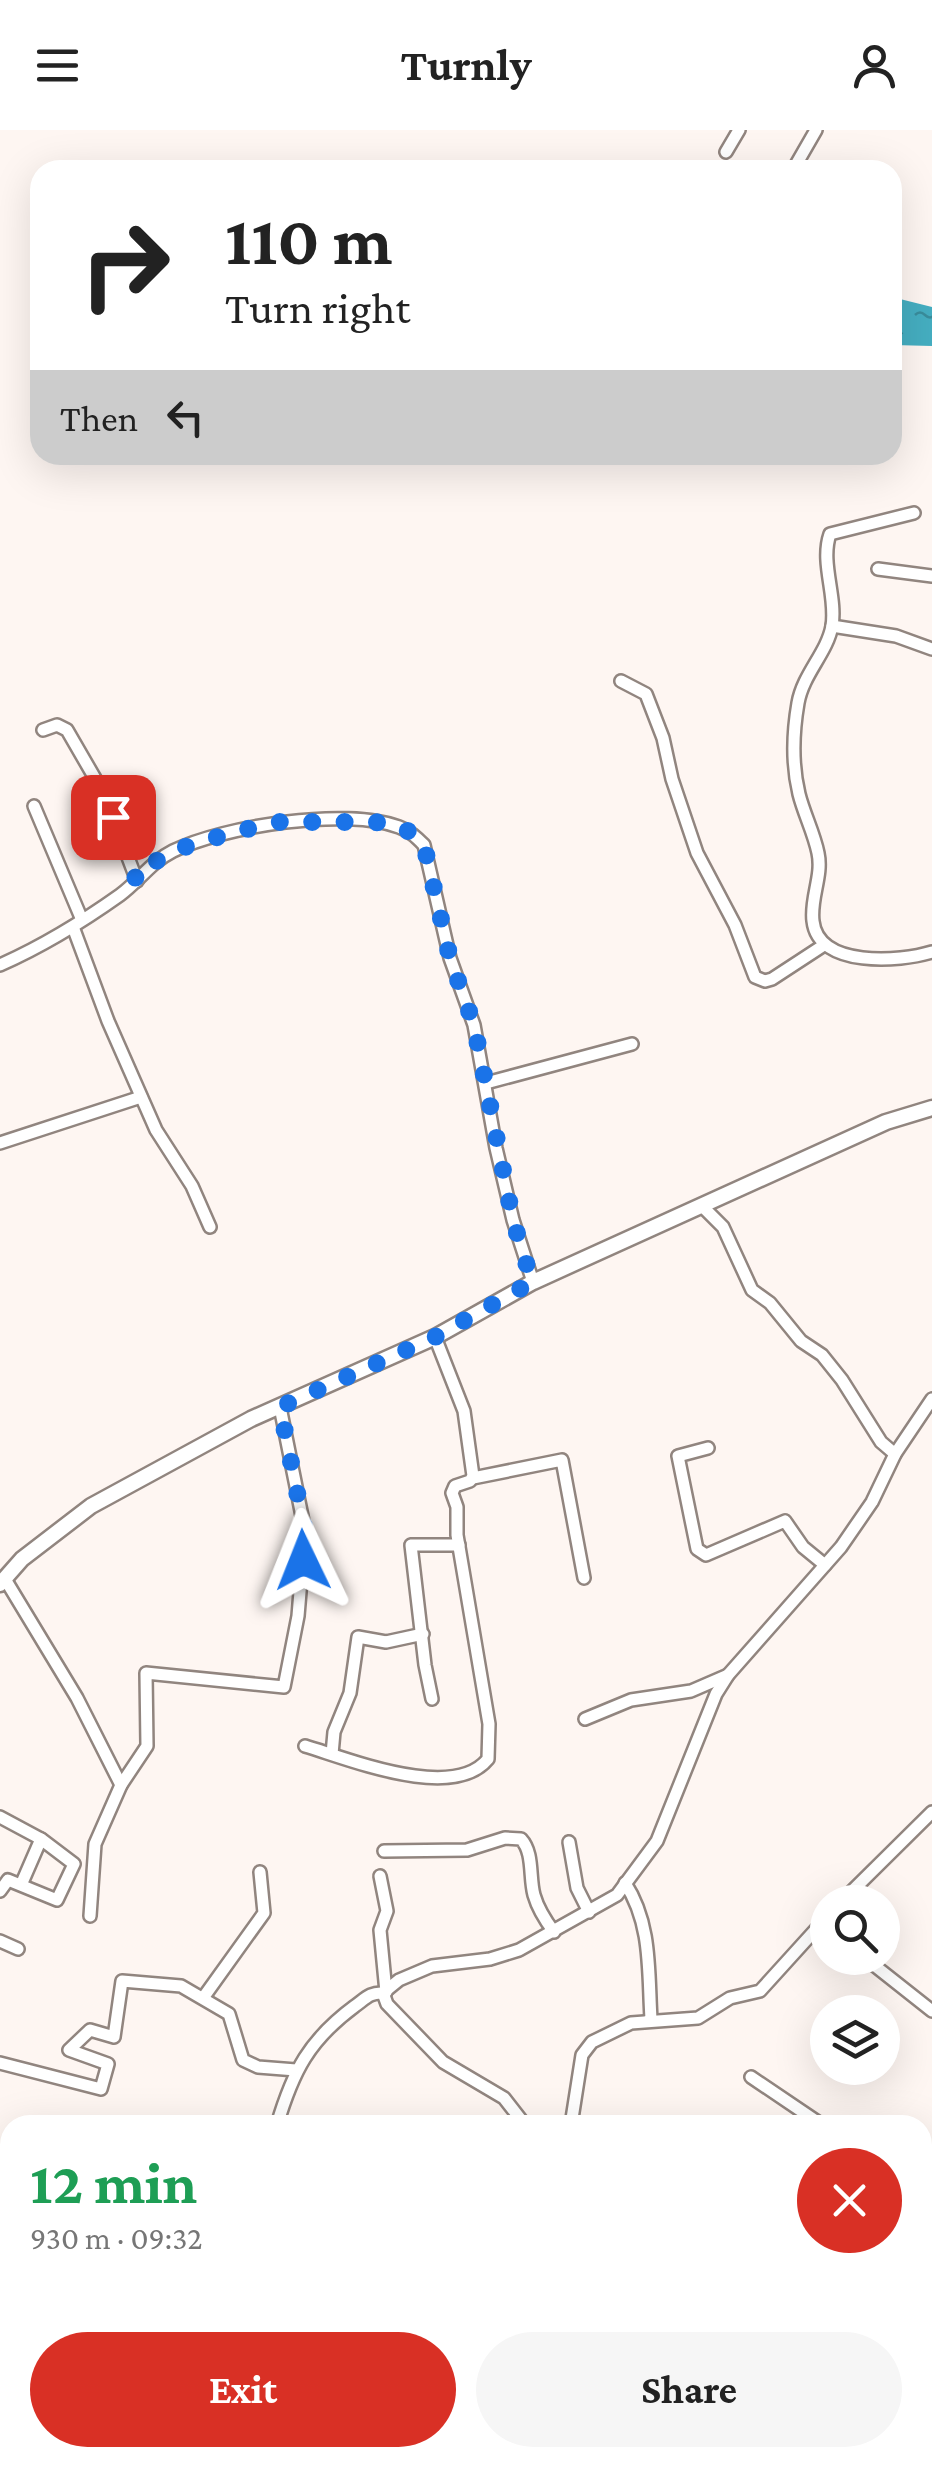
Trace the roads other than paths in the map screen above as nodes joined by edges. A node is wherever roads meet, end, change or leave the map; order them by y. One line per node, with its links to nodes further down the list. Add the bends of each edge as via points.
1 (739, 130): 3 (street)
2 (816, 130): 4 (street)
3 (726, 152)
4 (799, 160)
5 (914, 513): 8 (street, via 830,534)
6 (878, 569): 7 (street)
7 (932, 576)
8 (832, 626): 9 (street); 15 (street, via 805,679 794,737 798,794 820,871 812,921)
9 (932, 648)
10 (620, 682): 15 (street, via 646,694 697,853 755,977 772,979)
11 (44, 730): 13 (street, via 67,730 104,794)
12 (34, 806): 14 (street)
13 (137, 881): 14 (street); 19 (street, via 175,850 279,822 342,820 404,828 424,845)
14 (78, 924): 17 (street); 20 (street, via 108,1022)
15 (824, 945): 16 (street, via 872,958)
16 (932, 952)
17 (0, 965)
18 (632, 1044): 19 (street)
19 (486, 1083): 25 (street)
20 (141, 1097): 22 (street); 24 (street)
21 (932, 1108): 23 (street, via 886,1122)
22 (0, 1143)
23 (703, 1208): 25 (street); 30 (street, via 723,1227 752,1290 822,1356)
24 (210, 1227)
25 (532, 1282): 26 (street)
26 (435, 1337): 28 (street); 31 (street, via 464,1412)
27 (932, 1399): 30 (street)
28 (280, 1407): 35 (street, via 91,1506); 42 (street, via 305,1532 284,1687 146,1674 147,1746)
29 (708, 1448): 33 (street, via 678,1456 698,1549 706,1555 785,1521)
30 (895, 1454): 33 (street, via 872,1502)
31 (472, 1478): 32 (street, via 452,1491); 34 (street, via 562,1460)
32 (459, 1545): 36 (street, via 411,1545); 41 (street, via 488,1724 487,1762 442,1779)
33 (825, 1565): 37 (street)
34 (584, 1578)
35 (2, 1582): 42 (street, via 77,1698)
36 (422, 1634): 38 (street); 41 (street, via 386,1642 358,1637)
37 (728, 1675): 39 (street); 50 (street, via 658,1842)
38 (432, 1699)
39 (585, 1719)
40 (305, 1746): 41 (street)
41 (332, 1754)
42 (121, 1785): 55 (street, via 95,1844)
43 (932, 1812): 52 (street)
44 (0, 1817): 45 (street)
45 (41, 1839): 51 (street); 51 (street, via 74,1864 57,1900)
46 (569, 1842): 54 (street)
47 (384, 1851): 56 (street, via 467,1850 522,1839 534,1894)
48 (260, 1872): 62 (street, via 264,1913)
49 (380, 1876): 61 (street, via 387,1910 380,1930)
50 (626, 1883): 54 (street); 64 (street, via 646,1932)
51 (22, 1885): 53 (street, via 8,1880)
52 (858, 1885)
53 (0, 1891)
54 (589, 1912): 56 (street)
55 (90, 1916)
56 (554, 1932): 61 (street, via 490,1959 432,1966)
57 (810, 1938): 64 (street, via 760,1991 730,1998 698,2018)
58 (0, 1942): 59 (street)
59 (18, 1950)
60 (886, 1975): 63 (street)
61 (385, 1992): 66 (street, via 369,1994 329,2027); 69 (street, via 387,2004 443,2062 504,2098)
62 (203, 1998): 65 (street, via 180,1986 122,1981 114,2037 90,2030 69,2050 108,2064 101,2090); 66 (street, via 228,2014 243,2060)
63 (932, 2011)
64 (648, 2021): 70 (street, via 623,2026 587,2048)
65 (0, 2063)
66 (296, 2070): 68 (street)
67 (751, 2077): 71 (street)
68 (280, 2115)
69 (517, 2115)
70 (573, 2115)
71 (807, 2115)

